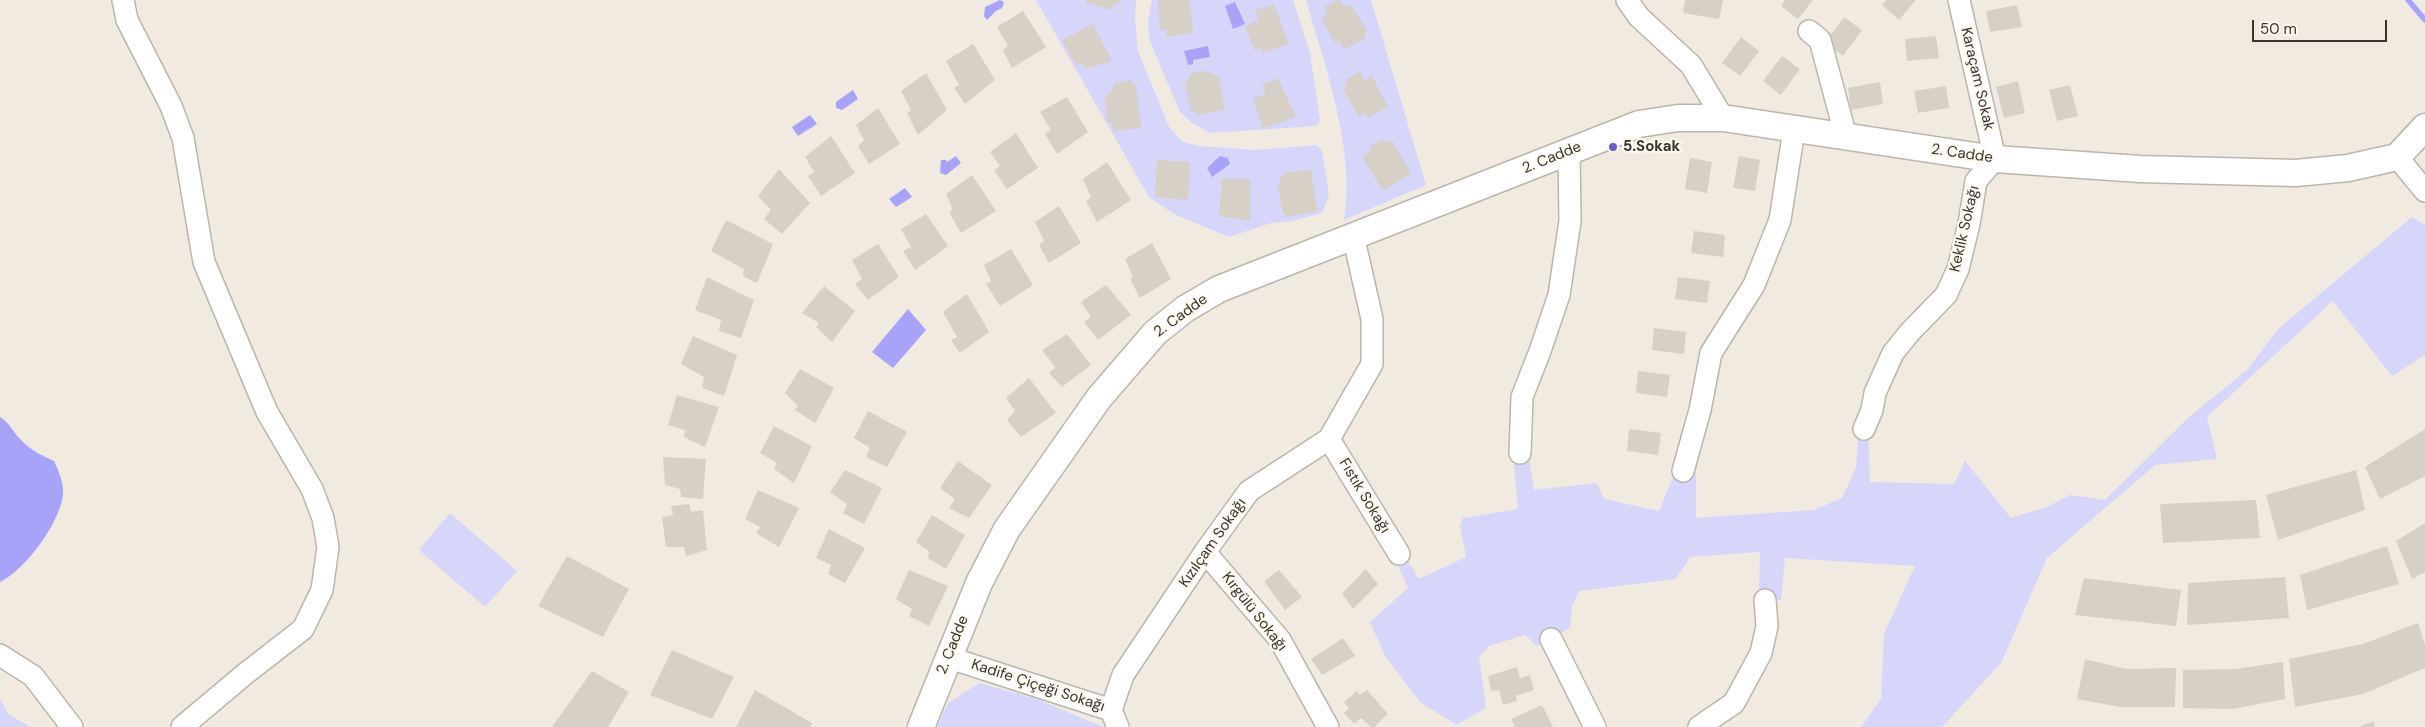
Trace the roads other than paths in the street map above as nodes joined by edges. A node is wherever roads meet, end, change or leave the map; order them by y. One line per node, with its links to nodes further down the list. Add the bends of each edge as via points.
1 (123, 0): 26 (street, via 127,20 171,106 183,138 204,262 267,412 312,489 323,518 328,547 322,590 303,629)
2 (1627, 0): 5 (street, via 1639,17 1691,65)
3 (1959, 0): 11 (street, Karaçam Sokak)
4 (1809, 31): 8 (street, via 1820,40)
5 (1723, 118): 7 (street, 2. Cadde); 9 (street, 2. Cadde, via 1678,118 1638,124)
6 (2425, 127): 10 (street)
7 (1794, 130): 8 (street, 2. Cadde); 17 (street, via 1780,220 1754,285 1711,353)
8 (1846, 137): 11 (street, 2. Cadde)
9 (1569, 151): 13 (street, 2. Cadde); 16 (street, via 1570,222 1559,295 1522,397)
10 (2397, 157): 11 (street, 2. Cadde, via 2348,168 2296,173 2140,169); 12 (street)
11 (1995, 159): 14 (street, Keklik Sokağı, via 1976,181 1958,268 1946,295 1893,353)
12 (2425, 191)
13 (1353, 235): 15 (street, Kızılçam Sokağı, via 1372,319 1372,364); 23 (street, 2. Cadde, via 1219,289 1185,309 1154,334 1099,398 1007,529 979,583)
14 (1864, 428)
15 (1329, 439): 18 (street, Kızılçam Sokağı, via 1249,491); 19 (street, Fıstık Sokağı)
16 (1520, 453)
17 (1683, 471)
18 (1205, 552): 24 (street, Kızılçam Sokağı, via 1123,675); 28 (street, Kırgülü Sokağı, via 1280,640)
19 (1399, 554)
20 (1765, 600): 30 (street, via 1766,626 1761,653 1734,704)
21 (1551, 638): 29 (street)
22 (0, 655): 25 (street, via 33,676)
23 (948, 657): 24 (street, Kadife Çiçeği Sokağı); 27 (street, 2. Cadde)
24 (1115, 719)
25 (72, 727)
26 (182, 727)
27 (921, 727)
28 (1328, 727)
29 (1595, 727)
30 (1699, 727)

